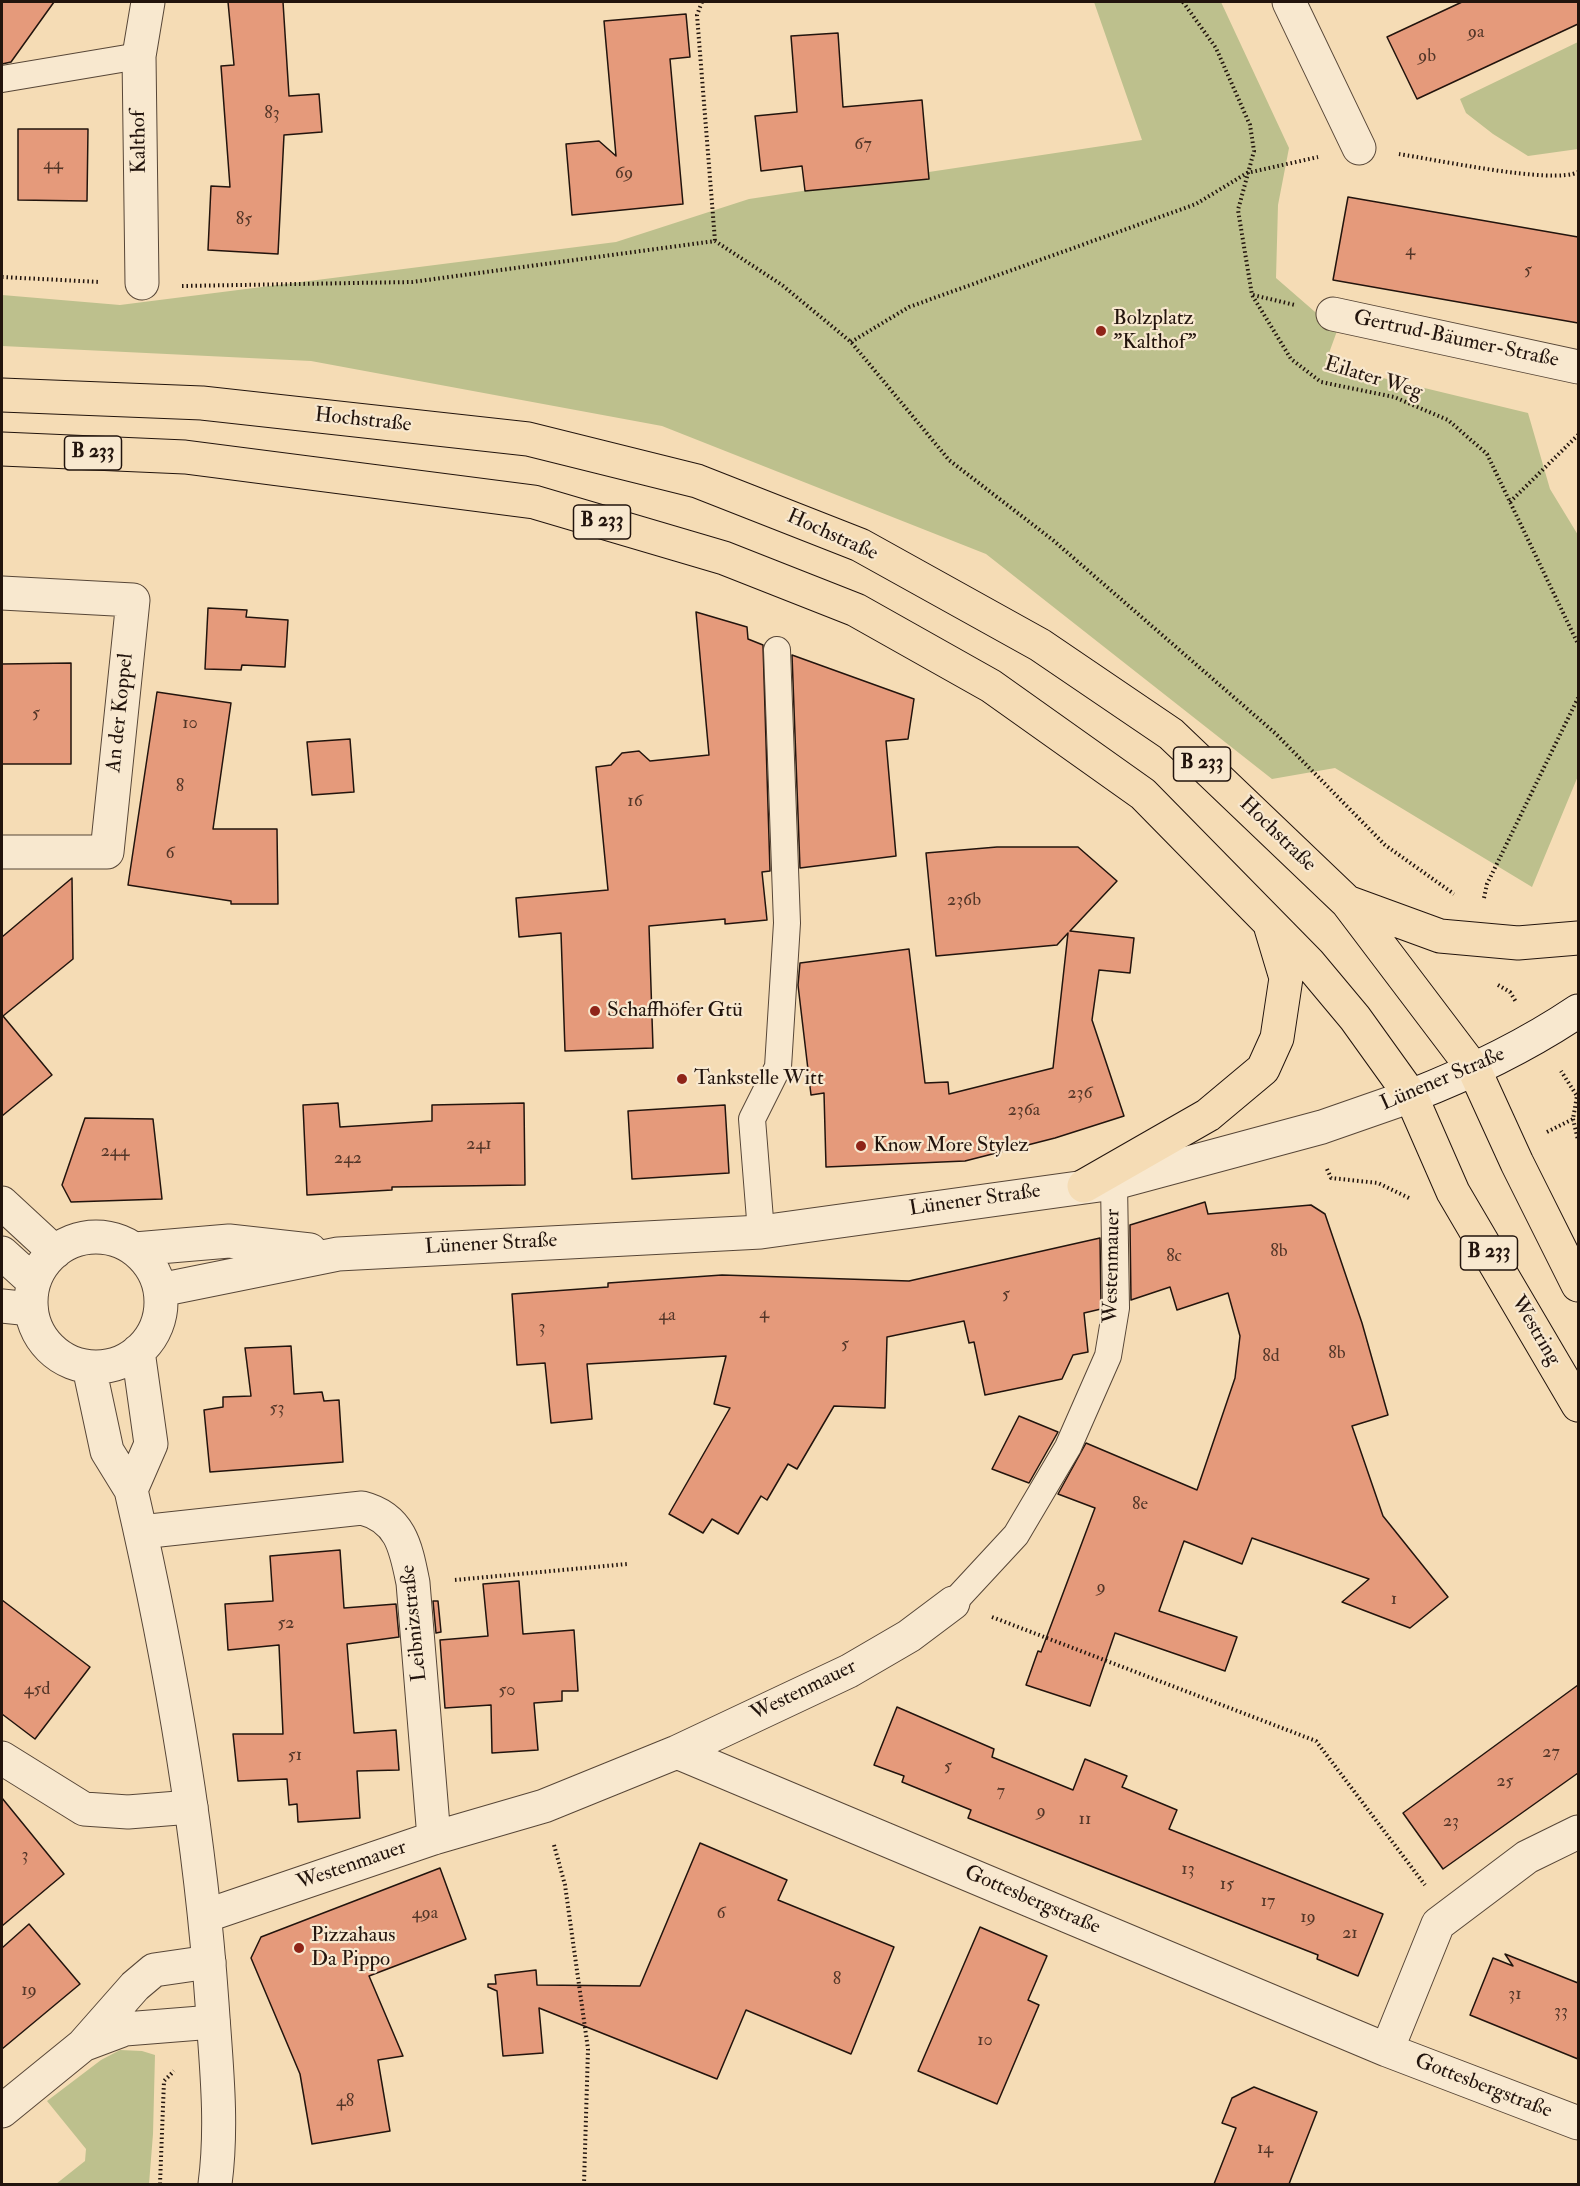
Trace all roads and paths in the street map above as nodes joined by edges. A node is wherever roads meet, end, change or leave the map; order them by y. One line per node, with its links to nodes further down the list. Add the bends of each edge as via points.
1 (148, 2): 5 (street, Kalthof)
2 (702, 2): 10 (path, via 697,15)
3 (1184, 2): 9 (path, Eilater Weg, via 1216,48 1250,125 1254,151)
4 (1289, 2): 7 (street)
5 (139, 56): 6 (lane); 12 (street, Kalthof)
6 (2, 79)
7 (1359, 148): 8 (path, via 1546,176 1572,176); 9 (path)
8 (1578, 172)
9 (1247, 173): 14 (path, via 1196,204 909,307); 19 (path, Eilater Weg, via 1238,210 1252,295 1290,358 1321,382 1394,397 1448,420 1486,454)
10 (715, 241): 12 (path, via 412,282 171,286); 14 (path, via 782,285)
11 (2, 277): 12 (path)
12 (142, 283)
13 (1333, 314): 15 (street, Gertrud-Bäumer-Straße)
14 (851, 342): 25 (path, via 949,460 1054,541 1275,733 1385,845)
15 (1578, 367)
16 (2, 395): 27 (main road, Hochstraße / B 233, via 202,403 528,439 697,481 860,545 1040,645 1171,734)
17 (1578, 435): 19 (path)
18 (2, 449): 28 (main road, B 233, via 185,457 534,502 724,558 856,610 991,686 1143,794)
19 (1510, 502): 21 (path, Eilater Weg)
20 (2, 593): 24 (street, An der Koppel, via 133,600 107,852)
21 (1578, 644)
22 (777, 650): 37 (lane, via 788,923 778,1067 752,1119)
23 (1578, 699): 26 (path, via 1487,884 1483,903)
24 (2, 852)
25 (1457, 897)
26 (1474, 901)
27 (1347, 902): 29 (main road, via 1440,936 1518,943); 31 (main road, Hochstraße / B 233)
28 (1269, 920): 32 (main road, B 233, via 1355,1018); 35 (main road, via 1286,978 1277,1038 1263,1069 1208,1115)
29 (1578, 938)
30 (1578, 1011): 31 (street, Lünener Straße)
31 (1475, 1071): 32 (street, Lünener Straße); 42 (main road, B 233)
32 (1411, 1096): 35 (street, Lünener Straße, via 1322,1127); 47 (main road, Westring / B 233, via 1454,1192)
33 (1573, 1119): 34 (path)
34 (1578, 1140)
35 (1099, 1185): 37 (street, Lünener Straße); 52 (lane, Westenmauer, via 1116,1308 1108,1356 1068,1447 1016,1535)
36 (2, 1203): 39 (street)
37 (761, 1232): 41 (street, Lünener Straße)
38 (135, 1250): 39 (street, via 116,1240 94,1237 74,1241); 41 (street, Lünener Straße, via 228,1241); 43 (street, via 151,1268)
39 (55, 1252): 44 (street)
40 (2, 1253): 44 (street)
41 (338, 1254): 43 (street, Lünener Straße)
42 (1578, 1285)
43 (160, 1290): 45 (street, via 158,1324)
44 (22, 1299): 46 (street, via 50,1348 68,1361)
45 (138, 1351): 46 (street, via 123,1361); 48 (street, via 151,1444)
46 (89, 1367): 48 (street, via 107,1451)
47 (1578, 1405)
48 (131, 1490): 49 (street)
49 (141, 1532): 51 (street, Leibnizstraße, via 362,1508 377,1512 395,1527 406,1549); 56 (street)
50 (627, 1564): 51 (path)
51 (412, 1583): 58 (street, Leibnizstraße)
52 (953, 1603): 53 (street, Westenmauer, via 909,1636 849,1671); 60 (path, via 1316,1742)
53 (677, 1752): 55 (street, Westenmauer); 64 (street, Gottesbergstraße)
54 (2, 1758): 56 (street, via 84,1809 128,1812)
55 (544, 1806): 58 (street, Westenmauer); 70 (path, via 565,1885 588,2049)
56 (191, 1807): 59 (street)
57 (1578, 1832): 60 (street, Gottesbergstraße, via 1527,1857)
58 (434, 1838): 59 (street, Westenmauer)
59 (205, 1916): 61 (street)
60 (1449, 1916): 64 (street, Gottesbergstraße, via 1438,1924)
61 (209, 1962): 62 (street); 63 (street, via 154,1970)
62 (213, 2022): 63 (street, via 125,2030); 69 (street, via 219,2104)
63 (83, 2045): 66 (street)
64 (1386, 2050): 67 (street, Gottesbergstraße)
65 (164, 2081): 68 (path)
66 (2, 2111)
67 (1578, 2123)
68 (160, 2184)
69 (215, 2184)
70 (584, 2184)

